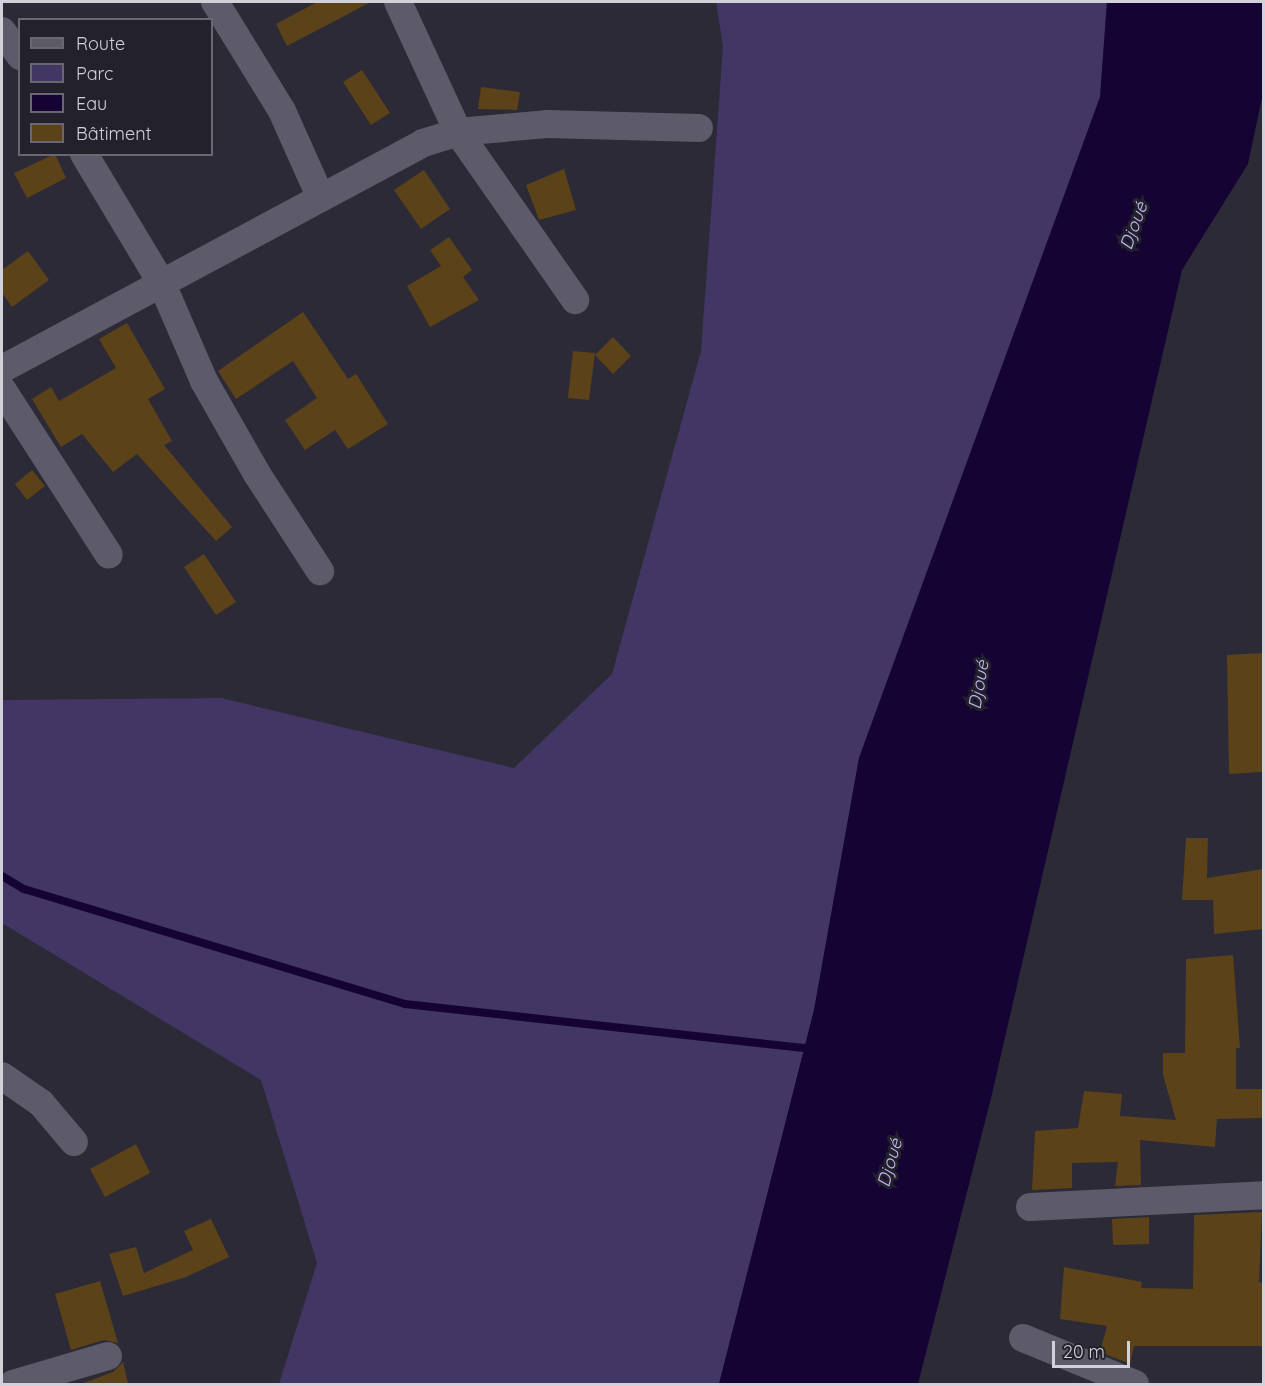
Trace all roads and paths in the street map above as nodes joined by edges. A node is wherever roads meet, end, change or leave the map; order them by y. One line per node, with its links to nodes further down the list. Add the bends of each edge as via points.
1 (215, 2): 8 (street, via 282,111)
2 (398, 2): 6 (street)
3 (2, 31): 4 (street)
4 (18, 53)
5 (699, 129): 6 (street, via 547,124)
6 (458, 132): 8 (street, via 423,143); 10 (street)
7 (85, 156): 9 (street)
8 (321, 198): 9 (street)
9 (162, 284): 11 (street); 14 (street, via 204,381)
10 (575, 300)
11 (2, 369)
12 (2, 389): 13 (street)
13 (109, 555)
14 (320, 571)
15 (2, 1076): 16 (street, via 40,1103)
16 (74, 1142)
17 (1263, 1195): 18 (street)
18 (1030, 1207)
19 (1023, 1338): 22 (street)
20 (108, 1356): 21 (street)
21 (13, 1384)
22 (1135, 1384)

